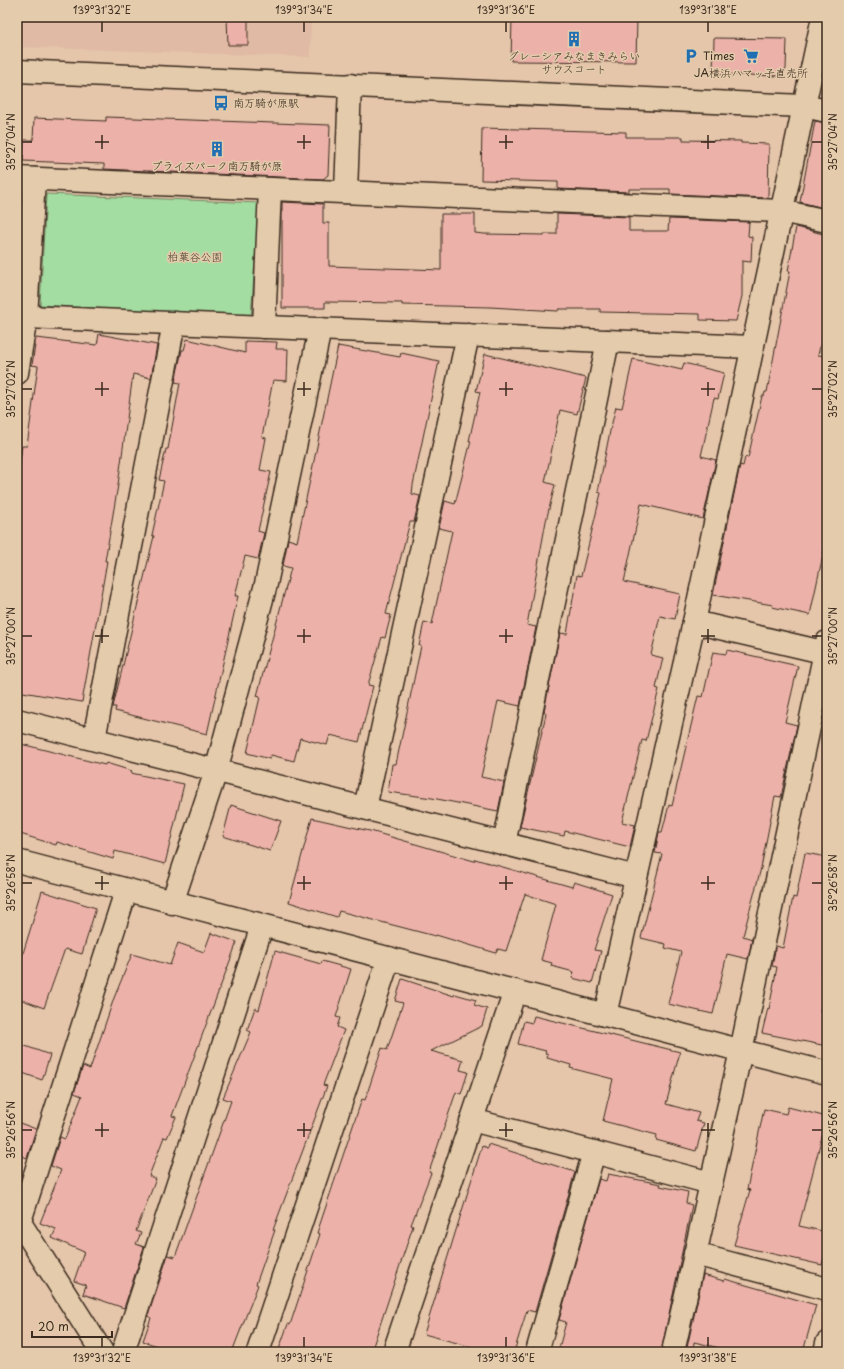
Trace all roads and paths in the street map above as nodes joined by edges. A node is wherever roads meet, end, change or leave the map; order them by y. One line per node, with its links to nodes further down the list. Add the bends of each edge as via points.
1 (823, 17): 4 (street)
2 (17, 71): 3 (street)
3 (350, 85): 4 (street); 8 (street)
4 (804, 106): 5 (street); 9 (street)
5 (827, 111)
6 (26, 178): 7 (street); 11 (street)
7 (270, 189): 8 (street); 13 (street)
8 (346, 192): 9 (street)
9 (781, 211): 10 (street); 17 (street)
10 (827, 221)
11 (26, 317): 12 (street); 18 (street)
12 (174, 323): 13 (street); 22 (street)
13 (264, 327): 14 (street)
14 (320, 329): 15 (street); 23 (street, via 266,584)
15 (468, 335): 16 (street); 24 (street)
16 (608, 341): 17 (street); 25 (street)
17 (752, 347): 19 (street)
18 (17, 373)
19 (694, 622): 20 (street); 27 (street)
20 (826, 649): 34 (street)
21 (17, 720): 22 (street)
22 (94, 740): 23 (street)
23 (216, 771): 24 (street); 29 (street)
24 (365, 808): 25 (street)
25 (504, 844): 27 (street)
26 (17, 861): 28 (street)
27 (636, 877): 33 (street)
28 (126, 891): 29 (street); 39 (street)
29 (172, 903): 30 (street)
30 (262, 926): 31 (street); 44 (street)
31 (388, 958): 32 (street); 45 (street)
32 (515, 991): 33 (street); 36 (street)
33 (605, 1015): 34 (street)
34 (741, 1051): 35 (street); 38 (street)
35 (827, 1073)
36 (472, 1120): 37 (street); 46 (street)
37 (594, 1152): 38 (street); 47 (street)
38 (711, 1183): 40 (street)
39 (18, 1220): 43 (street)
40 (695, 1254): 41 (street); 48 (street)
41 (827, 1289)
42 (827, 1343): 49 (street)
43 (102, 1352)
44 (123, 1352)
45 (258, 1352)
46 (394, 1352)
47 (537, 1352)
48 (674, 1352)
49 (825, 1352)

